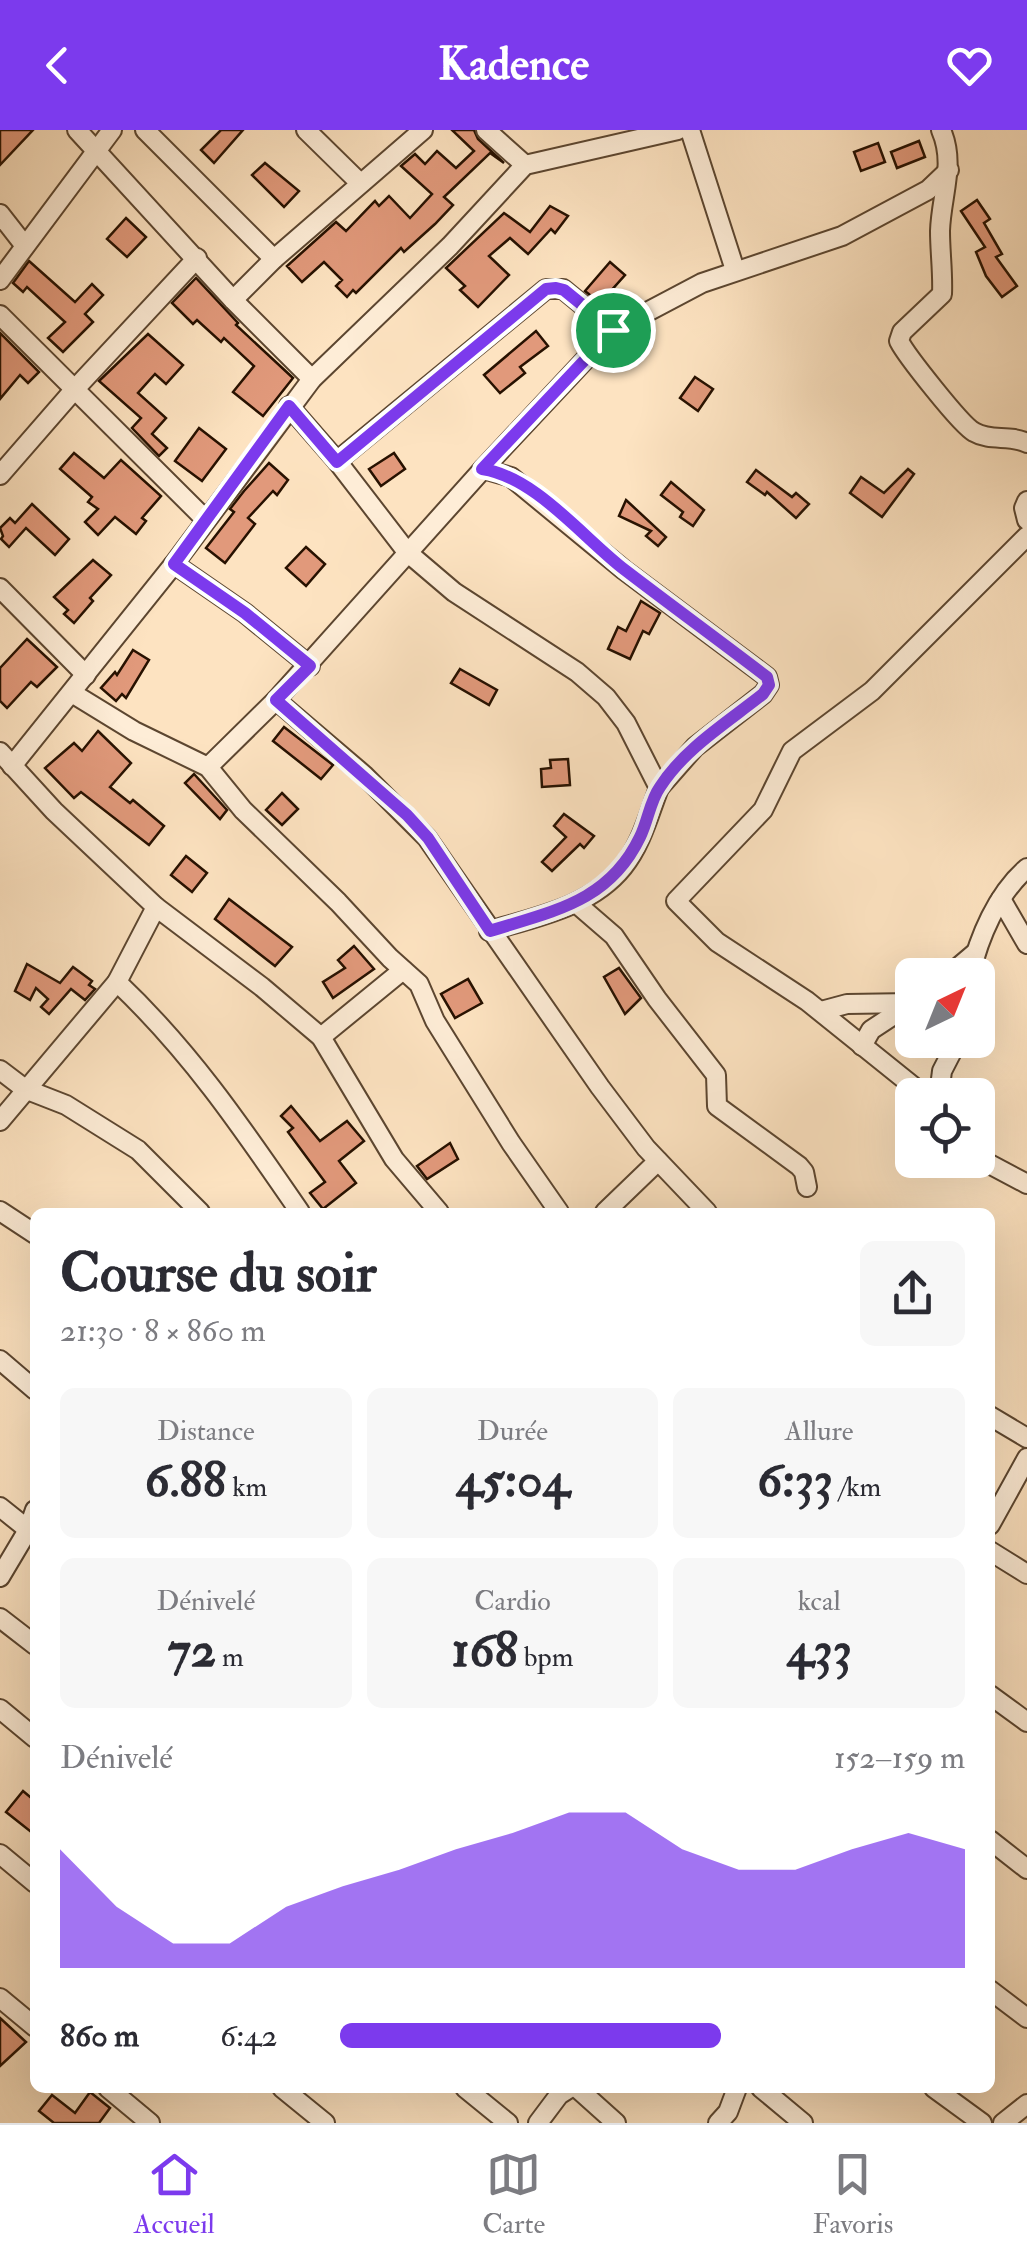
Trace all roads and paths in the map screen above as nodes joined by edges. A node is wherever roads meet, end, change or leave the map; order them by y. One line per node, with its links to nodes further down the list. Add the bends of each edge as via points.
1 (77, 130): 10 (street)
2 (112, 130): 10 (street)
3 (145, 130): 17 (street)
4 (306, 130): 13 (street)
5 (486, 130): 11 (street)
6 (678, 130): 11 (street)
7 (690, 130): 18 (street)
8 (941, 130): 12 (street)
9 (414, 133): 13 (street)
10 (94, 150): 15 (street); 16 (street)
11 (525, 165): 23 (street)
12 (949, 170): 18 (street, via 928,190 842,236); 26 (street, via 940,226 942,294 899,341 973,432)
13 (360, 183): 17 (street)
14 (0, 214): 15 (street)
15 (24, 246): 19 (street)
16 (196, 258): 20 (street); 24 (street)
17 (274, 259): 20 (street)
18 (735, 270): 22 (street)
19 (0, 280)
20 (233, 300): 23 (street)
21 (0, 315): 24 (street)
22 (613, 330): 27 (street, via 564,290 546,289); 28 (street)
23 (312, 378): 25 (street)
24 (74, 390): 29 (street); 31 (street)
25 (289, 406): 27 (street); 31 (street)
26 (1027, 443)
27 (337, 462): 34 (street)
28 (482, 469): 34 (street); 43 (street, via 521,484 767,677 763,694 696,747)
29 (0, 475)
30 (1027, 501): 32 (street)
31 (205, 519): 35 (street)
32 (1027, 520)
33 (1027, 536): 56 (street, via 872,691 792,751 763,810 676,898 716,942)
34 (407, 552): 37 (street); 43 (street, via 606,698)
35 (174, 564): 37 (street); 38 (street)
36 (0, 588): 38 (street)
37 (310, 666): 40 (street)
38 (86, 675): 39 (street)
39 (72, 692): 41 (street); 42 (street)
40 (276, 700): 42 (street); 48 (street, via 407,815)
41 (6, 759): 47 (street)
42 (208, 767): 53 (street, via 242,810)
43 (659, 788): 46 (street, via 623,868)
44 (1027, 868): 45 (street)
45 (1001, 899): 49 (street); 50 (street)
46 (577, 904): 48 (street); 67 (street, via 614,936 716,1076 717,1106 799,1166)
47 (156, 906): 54 (street); 58 (street)
48 (490, 931): 64 (street)
49 (1027, 944)
50 (976, 951): 51 (street); 52 (street)
51 (971, 958)
52 (974, 958)
53 (403, 970): 58 (street); 71 (street, via 419,984 435,1021)
54 (117, 982): 62 (street); 69 (street, via 215,1088)
55 (895, 1003): 56 (street)
56 (821, 1011): 59 (street)
57 (895, 1014): 59 (street, via 871,1030)
58 (320, 1037): 70 (street, via 394,1159)
59 (862, 1046): 61 (street)
60 (0, 1070): 62 (street)
61 (902, 1078)
62 (25, 1089): 63 (street); 68 (street, via 66,1105 138,1150)
63 (0, 1121)
64 (658, 1161): 72 (street); 73 (street)
65 (995, 1167): 66 (street)
66 (1027, 1184)
67 (807, 1187)
68 (196, 1208)
69 (297, 1208)
70 (436, 1208)
71 (556, 1208)
72 (608, 1208)
73 (703, 1208)
74 (0, 1212): 75 (street)
75 (30, 1231)
76 (0, 1360): 77 (street)
77 (30, 1386)
78 (995, 1419): 79 (street)
79 (1027, 1438)
80 (1027, 1458): 82 (street)
81 (0, 1507): 83 (street)
82 (995, 1515)
83 (30, 1531)
84 (30, 1536): 87 (street)
85 (995, 1553): 86 (street)
86 (1027, 1574)
87 (0, 1577)
88 (0, 1618): 89 (street)
89 (30, 1641)
90 (995, 1699): 92 (street)
91 (0, 1709): 93 (street)
92 (1027, 1722)
93 (30, 1734)
94 (995, 1844): 96 (street)
95 (0, 1854): 97 (street)
96 (1027, 1869)
97 (30, 1879)
98 (995, 1994): 100 (street)
99 (0, 1998): 101 (street)
100 (1027, 2018)
101 (30, 2022)
102 (116, 2093): 111 (street)
103 (288, 2093): 112 (street)
104 (472, 2093): 113 (street)
105 (563, 2093): 114 (street)
106 (580, 2093): 115 (street)
107 (735, 2093): 116 (street)
108 (767, 2093): 117 (street)
109 (941, 2093): 118 (street)
110 (1027, 2104): 119 (street)
111 (150, 2123)
112 (325, 2123)
113 (508, 2123)
114 (538, 2123)
115 (616, 2123)
116 (718, 2123)
117 (804, 2123)
118 (982, 2123)
119 (1003, 2123)

